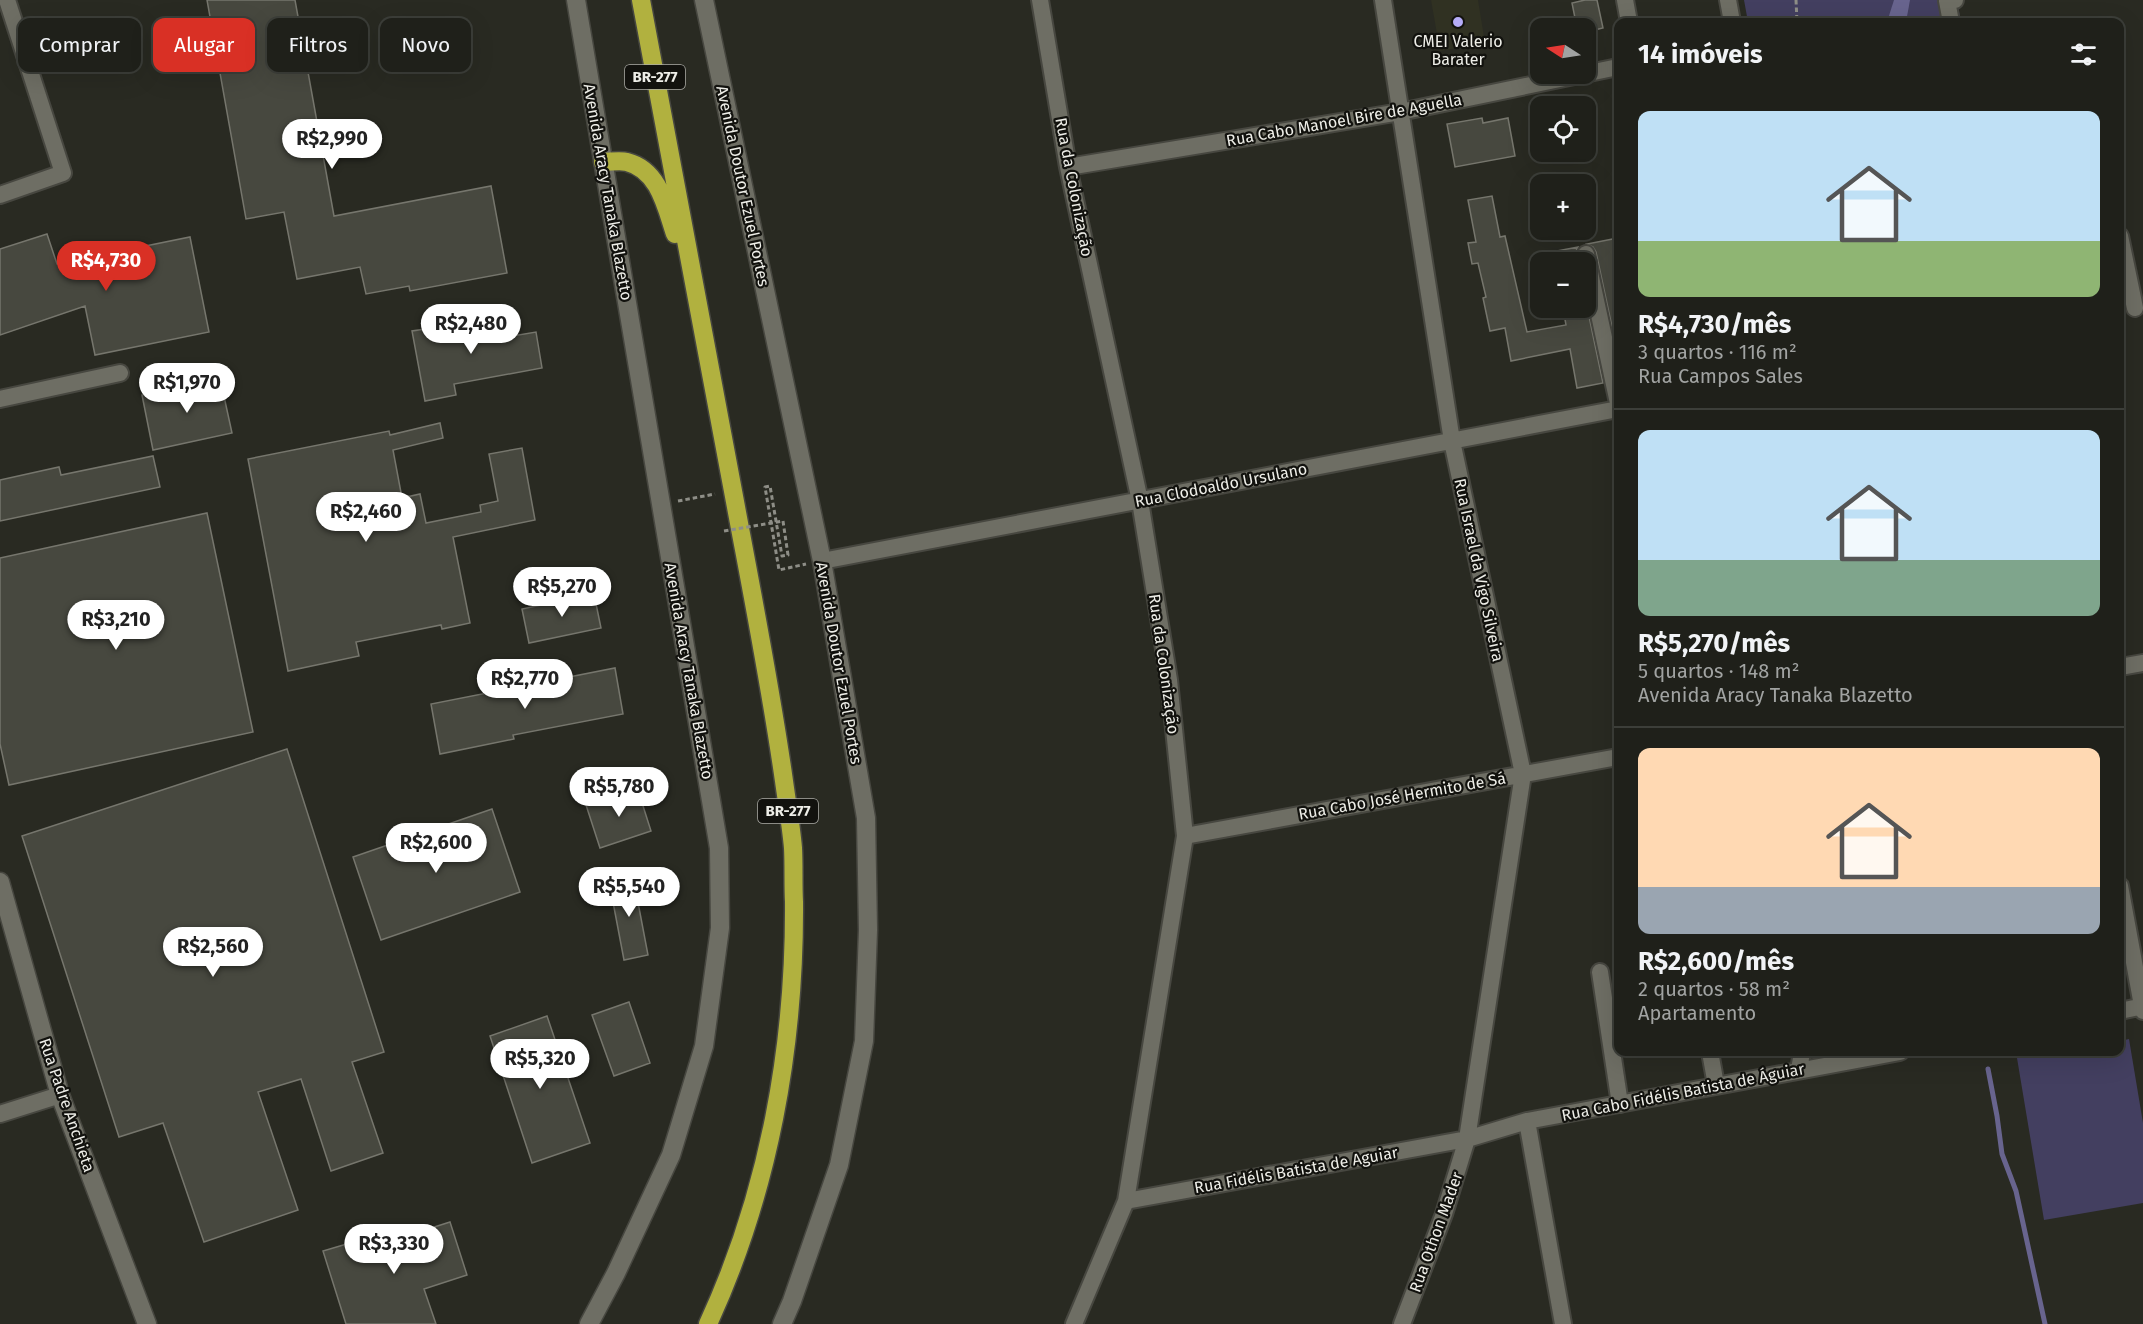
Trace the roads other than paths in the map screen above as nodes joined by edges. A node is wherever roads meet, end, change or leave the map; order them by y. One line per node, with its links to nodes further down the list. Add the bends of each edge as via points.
1 (7, 0): 17 (street, via 63,173)
2 (576, 0): 15 (main road, Avenida Aracy Tanaka Blazetto)
3 (641, 0): 19 (highway, BR-277)
4 (704, 0): 28 (main road, Avenida Doutor Ezuel Portes)
5 (1040, 0): 16 (street, Rua da Colonização)
6 (1383, 0): 14 (street, Rua Israel da Vigo Silveira)
7 (1625, 0): 10 (street)
8 (1728, 0): 11 (street)
9 (1951, 1): 12 (street)
10 (1628, 18)
11 (1731, 18)
12 (1951, 18)
13 (1614, 68): 14 (street, Rua Cabo Manoel Bire de Aguella)
14 (1400, 112): 16 (street, Rua Cabo Manoel Bire de Aguella); 26 (street, Rua Israel da Vigo Silveira)
15 (603, 162): 19 (highway, via 625,161 651,176); 51 (main road, Avenida Aracy Tanaka Blazetto, via 719,848 720,928 704,1047 671,1155)
16 (1068, 167): 27 (street, Rua da Colonização)
17 (0, 195)
18 (2124, 258): 21 (street)
19 (697, 294): 52 (highway, BR-277, via 777,730 793,849 794,930 784,1069 771,1135 734,1265)
20 (1596, 301): 23 (street)
21 (2133, 308)
22 (120, 373): 24 (street)
23 (1614, 384)
24 (0, 399)
25 (1614, 410): 26 (street, Rua Clodoaldo Ursulano)
26 (1452, 441): 27 (street, Rua Clodoaldo Ursulano); 32 (street, Rua Israel da Vigo Silveira)
27 (1140, 501): 28 (street, Rua Clodoaldo Ursulano); 33 (street, Rua da Colonização, via 1169,680)
28 (822, 561): 53 (main road, Avenida Doutor Ezuel Portes, via 866,818 868,930 864,1041 839,1165)
29 (2143, 663): 30 (street)
30 (2124, 666)
31 (1614, 758): 32 (street, Rua Cabo José Hermito de Sá)
32 (1523, 774): 33 (street, Rua Cabo José Hermito de Sá); 48 (street, Rua Israel da Vigo Silveira)
33 (1185, 836): 49 (street, Rua da Colonização)
34 (0, 882): 44 (main road, Rua Padre Anchieta)
35 (2124, 907): 37 (street)
36 (1600, 972): 45 (street)
37 (2143, 1008): 38 (street)
38 (2124, 1010)
39 (1711, 1056): 43 (street)
40 (1801, 1056): 42 (street)
41 (1878, 1056): 42 (street, Rua Cabo Fidélis Batista de Águiar)
42 (1799, 1070): 43 (street, Rua Cabo Fidélis Batista de Águiar)
43 (1716, 1085): 45 (street, Rua Cabo Fidélis Batista de Águiar)
44 (60, 1095): 46 (street); 50 (main road, Rua Padre Anchieta)
45 (1620, 1104): 47 (street, Rua Cabo Fidélis Batista de Águiar)
46 (0, 1114)
47 (1527, 1121): 48 (street, Rua Cabo Fidélis Batista de Águiar); 56 (street)
48 (1467, 1139): 49 (street, Rua Fidélis Batista de Aguiar); 55 (street, Rua Othon Mader, via 1444,1215)
49 (1126, 1202): 54 (street, Rua da Colonização)
50 (147, 1324)
51 (589, 1324)
52 (708, 1324)
53 (782, 1324)
54 (1074, 1324)
55 (1402, 1324)
56 (1563, 1324)

